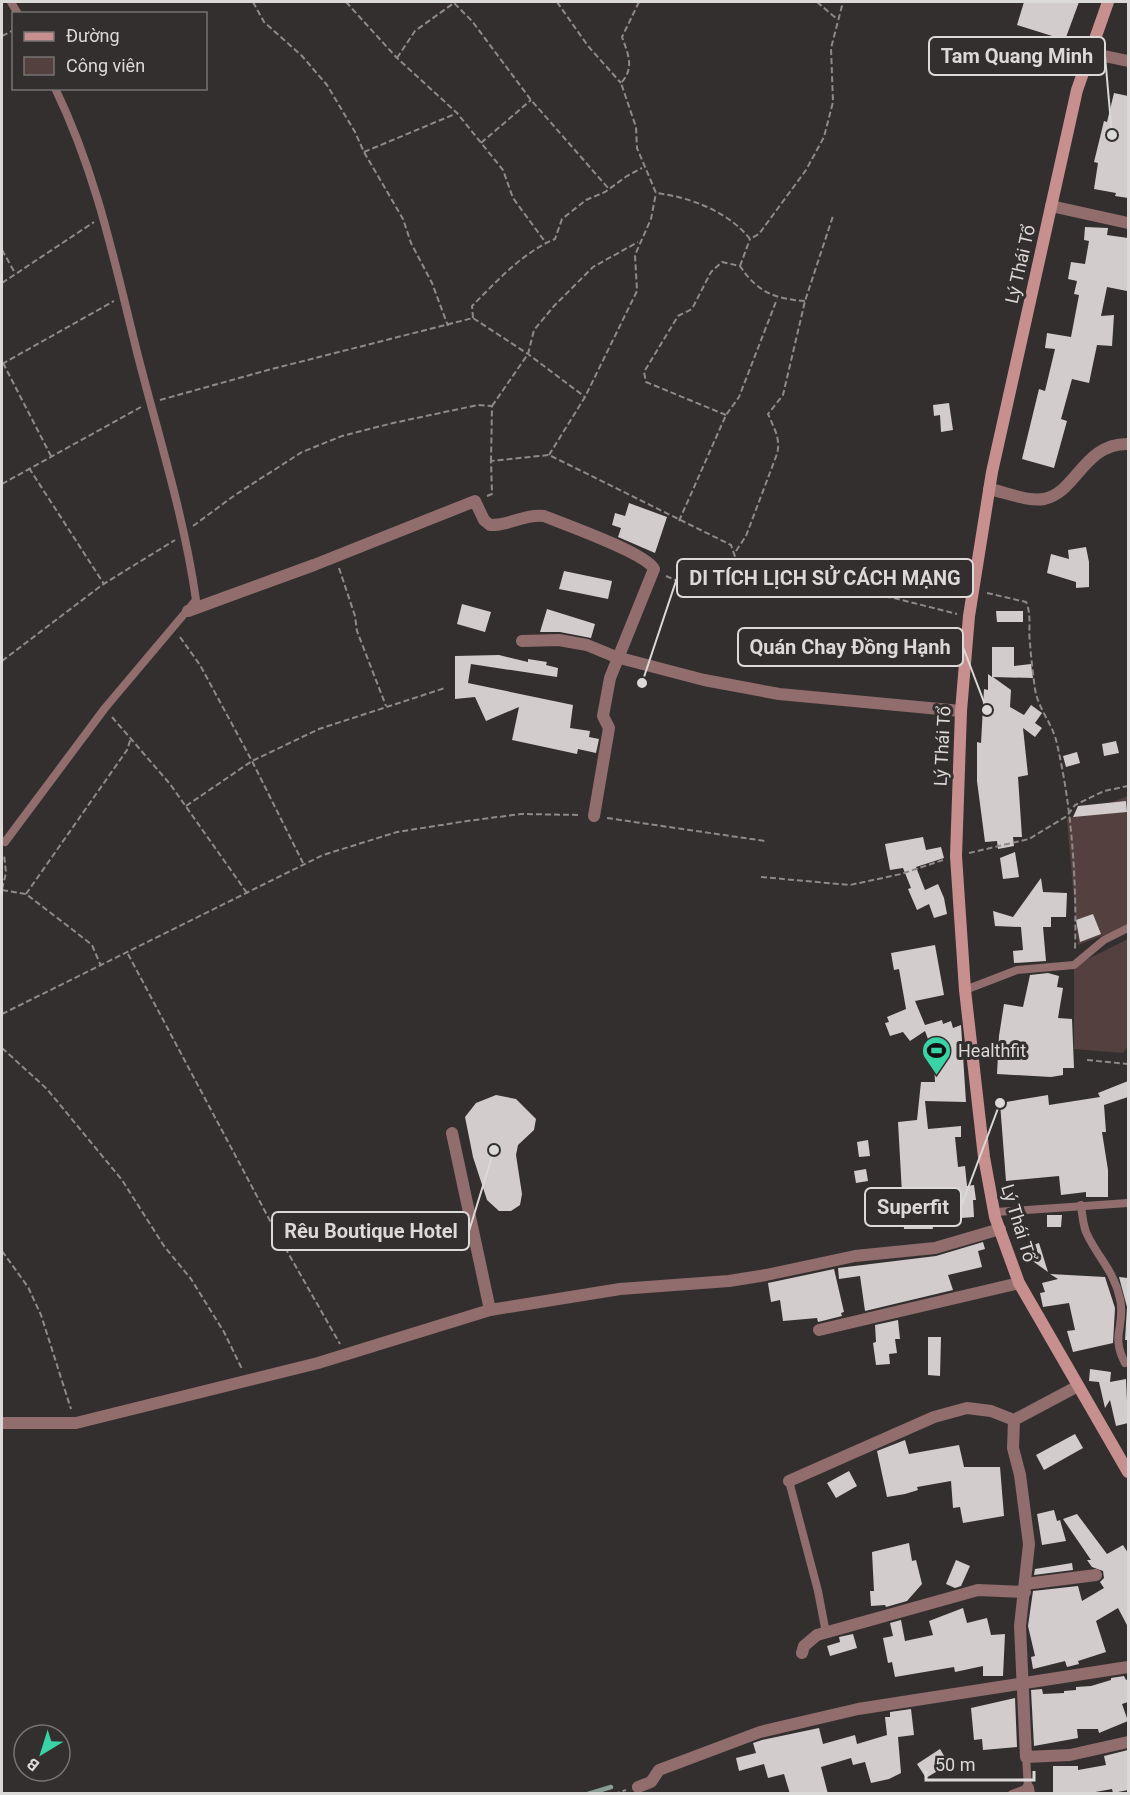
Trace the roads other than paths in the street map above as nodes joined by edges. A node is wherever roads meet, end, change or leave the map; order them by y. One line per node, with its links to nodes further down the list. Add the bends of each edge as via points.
1 (1108, 2): 2 (street, Lý Thái Tổ)
2 (1090, 53): 3 (street); 5 (street, Lý Thái Tổ, via 1077,90)
3 (1128, 61)
4 (56, 90): 9 (lane, via 82,145 104,215 184,534 196,600)
5 (1051, 206): 6 (street); 8 (street, Lý Thái Tổ)
6 (1128, 223)
7 (1128, 444): 8 (street, via 1098,453 1058,492 1045,499)
8 (989, 489): 12 (street, Lý Thái Tổ, via 969,616)
9 (189, 611): 11 (street, via 475,501 490,525 531,514 543,516 648,561 654,569); 14 (lane, via 105,708)
10 (522, 641): 11 (street, via 559,640 587,645)
11 (616, 657): 12 (street, via 779,694); 13 (street, via 604,703 603,716 609,728)
12 (961, 711): 16 (street, Lý Thái Tổ, via 956,856)
13 (594, 816)
14 (5, 842)
15 (1128, 928): 16 (lane, via 1104,940 1074,965 1017,970)
16 (965, 990): 20 (street, Lý Thái Tổ, via 984,1157)
17 (452, 1133): 24 (street)
18 (1128, 1203): 19 (lane)
19 (1081, 1205): 20 (lane); 23 (lane, via 1086,1232 1109,1268)
20 (996, 1212): 21 (street, Lý Thái Tổ)
21 (1000, 1229): 22 (street, Lý Thái Tổ); 24 (street, via 935,1248 855,1256 738,1280 620,1289)
22 (1019, 1283): 25 (street); 27 (street, Lý Thái Tổ)
23 (1125, 1307): 26 (lane, via 1117,1349)
24 (490, 1310): 29 (street, via 248,1382 76,1423)
25 (819, 1330)
26 (1125, 1363)
27 (1078, 1386): 28 (street); 30 (street, Lý Thái Tổ)
28 (1014, 1420): 31 (street, via 991,1411 967,1408 934,1418); 33 (street, via 1013,1448 1029,1544)
29 (2, 1423)
30 (1128, 1472)
31 (789, 1481): 34 (lane)
32 (1096, 1575): 33 (street)
33 (1025, 1588): 34 (street, via 978,1590); 37 (street, via 1020,1626)
34 (826, 1633): 35 (street, via 809,1640)
35 (801, 1653)
36 (1128, 1667): 37 (street)
37 (1023, 1682): 39 (street); 40 (street, via 858,1709 760,1732 659,1770)
38 (1128, 1742): 39 (street, via 1070,1755)
39 (1026, 1757): 41 (lane)
40 (639, 1790)
41 (1028, 1791): 42 (lane)
42 (1012, 1794)

